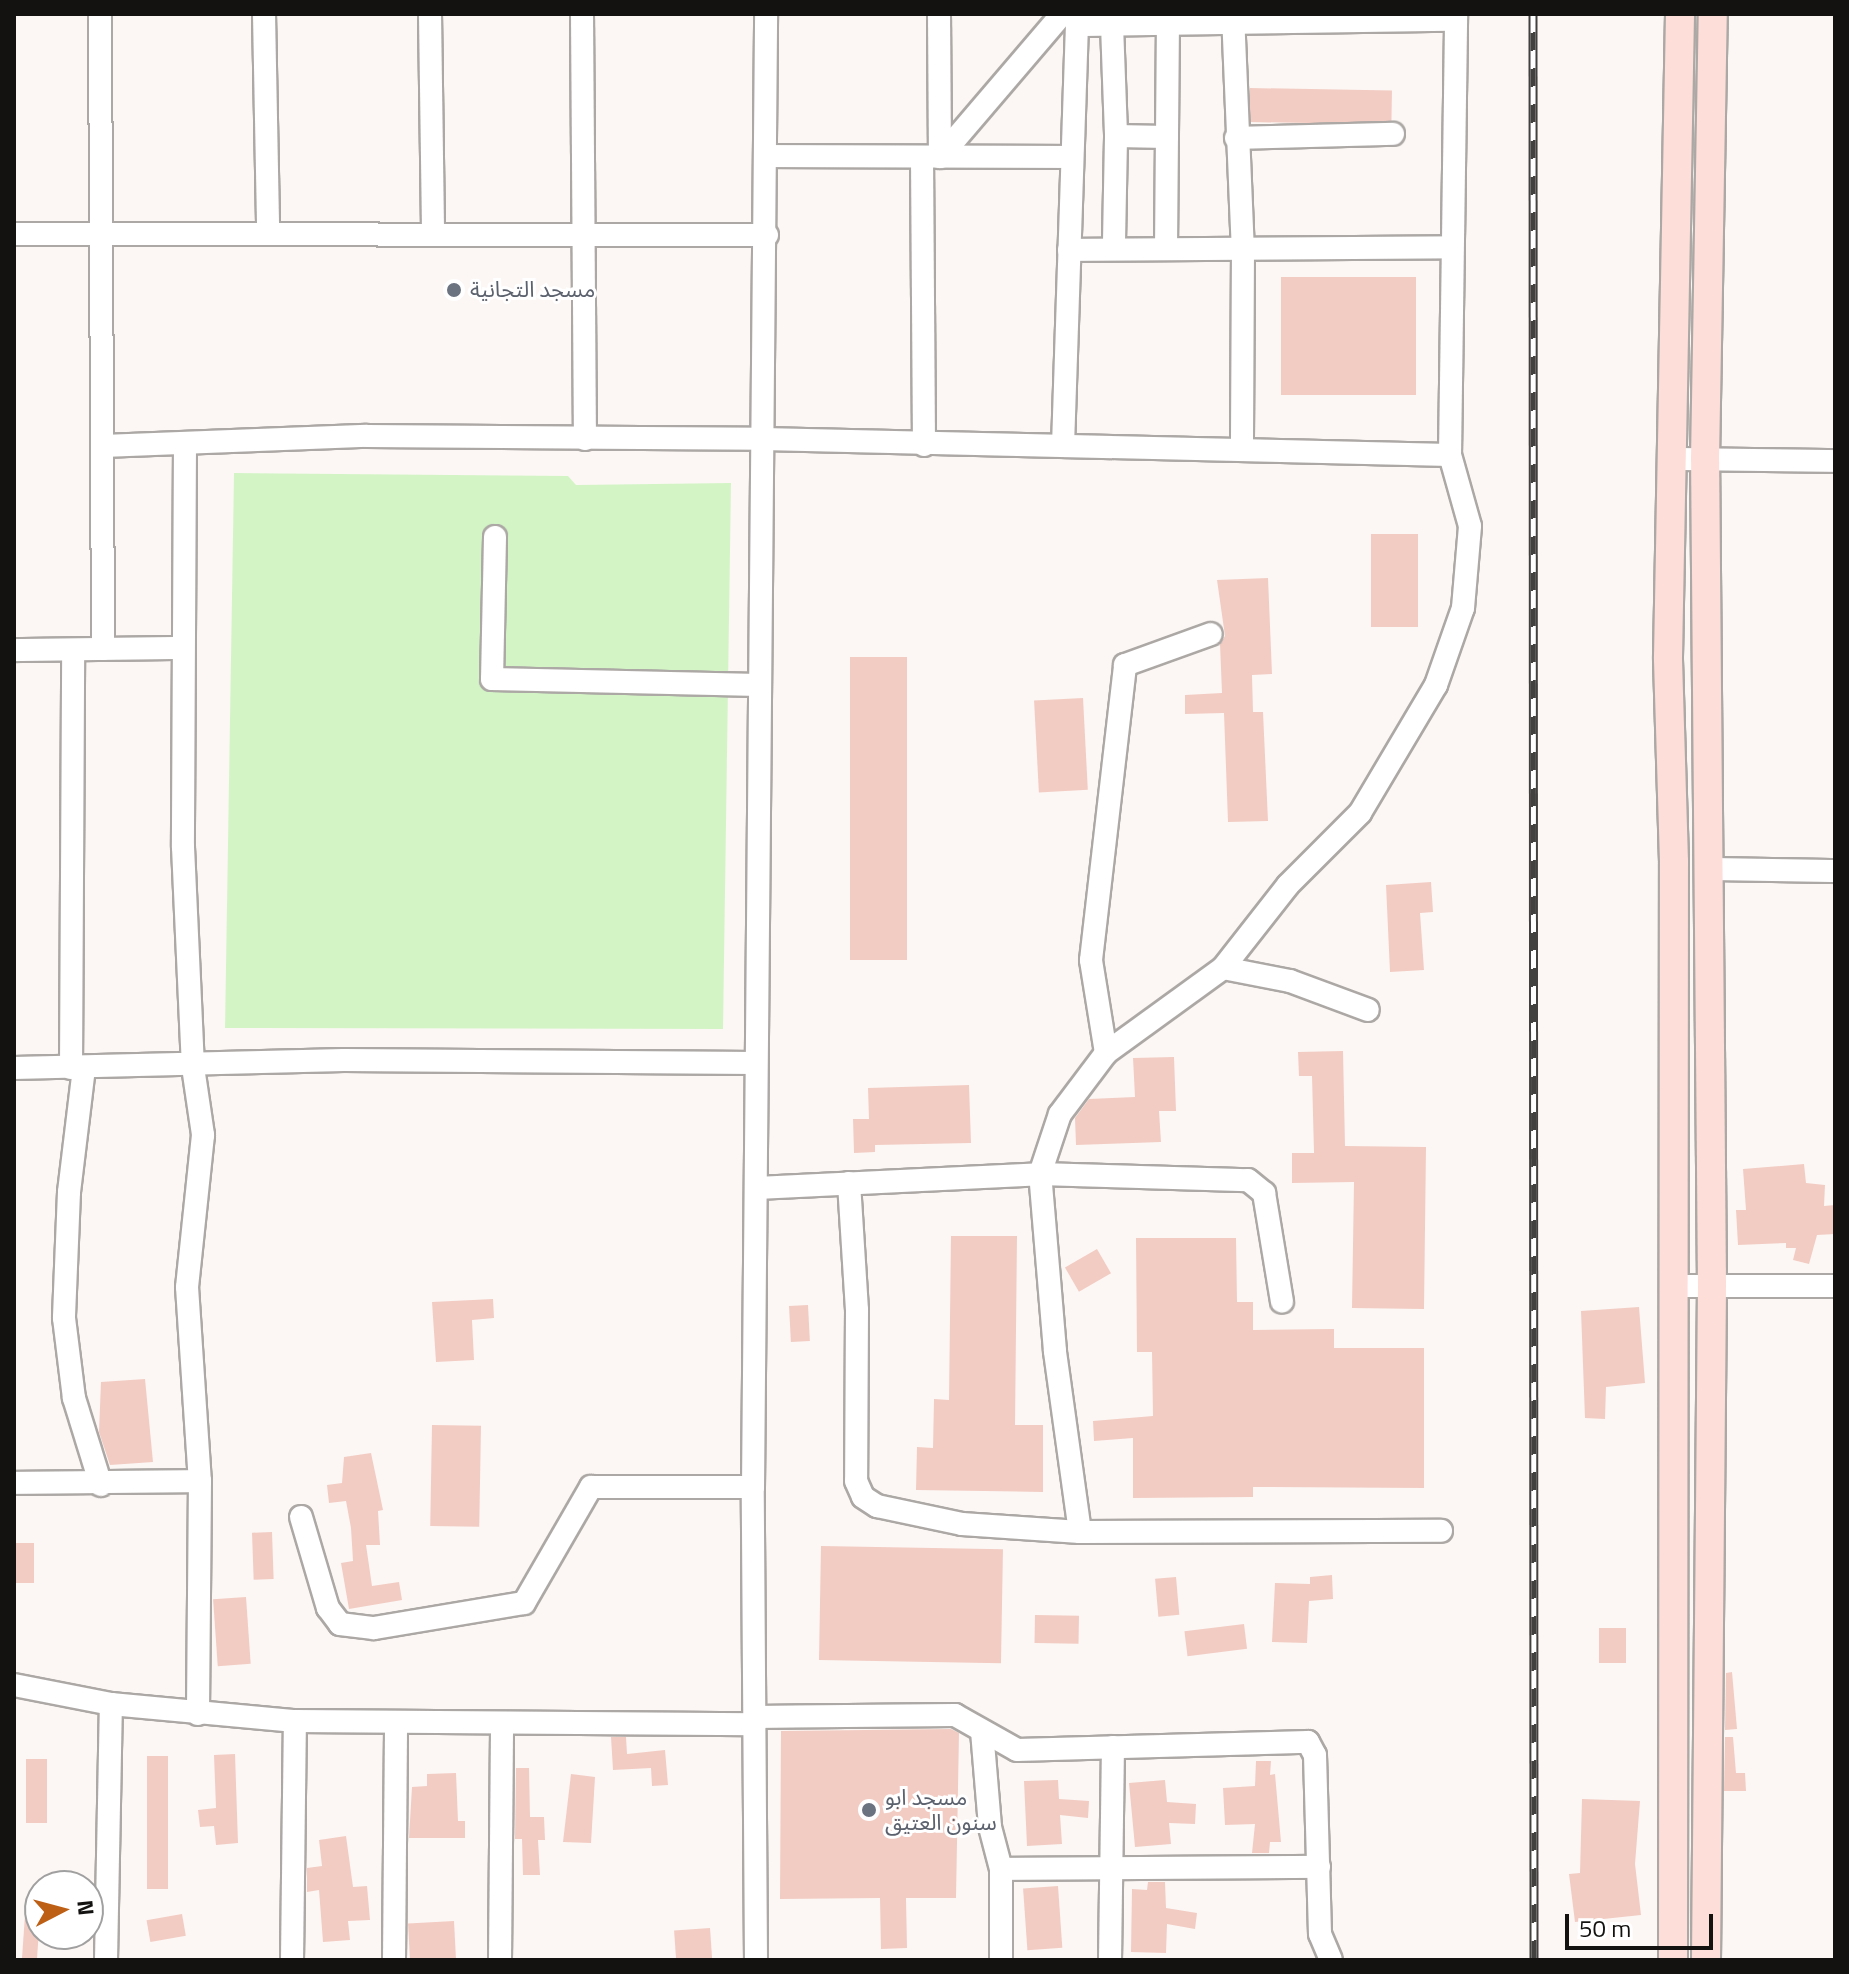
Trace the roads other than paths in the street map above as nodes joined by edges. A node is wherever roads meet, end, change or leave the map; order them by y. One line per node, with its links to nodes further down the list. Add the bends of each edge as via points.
1 (100, 14): 25 (street)
2 (264, 14): 24 (street)
3 (430, 14): 26 (street)
4 (582, 14): 28 (street)
5 (766, 14): 21 (street)
6 (939, 14): 22 (street)
7 (1680, 14): 43 (main road)
8 (1713, 14): 44 (main road)
9 (1456, 17): 11 (street); 31 (street)
10 (1072, 18): 15 (street); 22 (street); 23 (street)
11 (1376, 18): 14 (street)
12 (1144, 19): 15 (street); 16 (street)
13 (1233, 19): 14 (street); 16 (street); 20 (street)
14 (1300, 19)
15 (1112, 25): 18 (street)
16 (1168, 25): 19 (street)
17 (1393, 134): 20 (street)
18 (1116, 136): 19 (street); 30 (street)
19 (1167, 137): 32 (street)
20 (1236, 138): 33 (street)
21 (767, 156): 22 (street); 29 (street)
22 (931, 157): 23 (street); 38 (street)
23 (1071, 157): 34 (street)
24 (268, 231): 25 (street); 26 (street)
25 (101, 233): 27 (street); 39 (street)
26 (433, 233): 28 (street)
27 (14, 234)
28 (586, 234): 29 (street); 35 (street)
29 (767, 235): 36 (street)
30 (1114, 242)
31 (1452, 247): 33 (street); 42 (street)
32 (1166, 249): 33 (street); 34 (street)
33 (1243, 249): 41 (street)
34 (1069, 250): 40 (street)
35 (585, 439): 36 (street); 37 (street, via 367,436)
36 (763, 439): 38 (street); 52 (street)
37 (185, 444): 39 (street); 48 (street)
38 (924, 445): 40 (street)
39 (103, 446): 49 (street)
40 (1063, 446): 41 (street)
41 (1242, 450): 42 (street)
42 (1450, 455): 55 (street, via 1470,526 1470,566 1463,608 1436,685 1360,813 1288,885)
43 (1672, 459): 44 (street); 65 (main road, via 1668,657)
44 (1705, 459): 45 (street); 53 (main road)
45 (1835, 461)
46 (495, 537): 52 (street, via 492,679)
47 (1211, 634): 57 (street, via 1125,665 1091,960)
48 (182, 648): 49 (street); 59 (street, via 183,847)
49 (103, 649): 51 (street)
50 (14, 650): 51 (street)
51 (73, 651): 61 (street)
52 (759, 685): 58 (street)
53 (1709, 869): 54 (street); 66 (main road)
54 (1835, 871)
55 (1223, 968): 56 (street, via 1290,981); 57 (street)
56 (1368, 1010)
57 (1106, 1053): 62 (street, via 1060,1114)
58 (756, 1063): 59 (street, via 344,1060); 64 (street)
59 (193, 1067): 61 (street); 69 (street, via 203,1135 187,1287)
60 (14, 1068): 61 (street)
61 (77, 1068): 71 (street, via 64,1318 74,1398)
62 (1040, 1174): 63 (street); 68 (street, via 1258,1184 1264,1193); 75 (street, via 1055,1351)
63 (849, 1183): 64 (street); 75 (street, via 857,1310 856,1481 863,1497 877,1506 962,1524)
64 (757, 1188): 72 (street)
65 (1675, 1286): 66 (street); 96 (main road, via 1670,1498)
66 (1712, 1286): 67 (street); 97 (main road)
67 (1835, 1286)
68 (1282, 1302)
69 (200, 1481): 71 (street); 78 (street)
70 (14, 1483): 71 (street)
71 (101, 1485)
72 (753, 1487): 73 (street, via 591,1487 524,1603 374,1628 340,1624 328,1608); 79 (street)
73 (301, 1517)
74 (1441, 1531): 75 (street)
75 (1080, 1532)
76 (14, 1685): 77 (street)
77 (111, 1704): 78 (street); 88 (street)
78 (198, 1714): 80 (street)
79 (755, 1720): 82 (street); 83 (street, via 955,1715); 92 (street)
80 (295, 1721): 81 (street); 89 (street)
81 (396, 1723): 82 (street); 90 (street)
82 (502, 1725): 91 (street)
83 (982, 1731): 84 (street, via 1017,1750); 86 (street, via 988,1816)
84 (1113, 1747): 85 (street, via 1308,1742 1315,1755); 87 (street)
85 (1319, 1867): 87 (street); 95 (street, via 1320,1934)
86 (1001, 1869): 87 (street); 93 (street)
87 (1112, 1871): 94 (street)
88 (106, 1960)
89 (292, 1960)
90 (394, 1960)
91 (500, 1960)
92 (756, 1960)
93 (1001, 1960)
94 (1110, 1960)
95 (1331, 1960)
96 (1673, 1960)
97 (1706, 1960)

